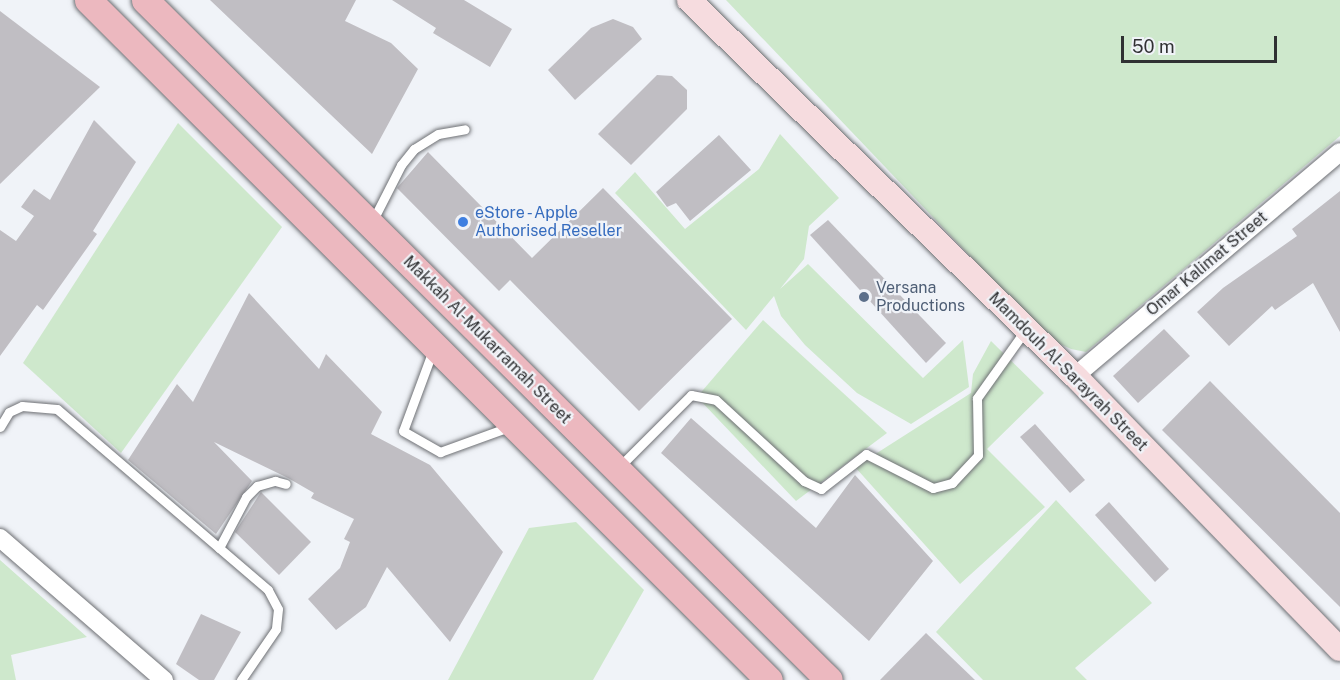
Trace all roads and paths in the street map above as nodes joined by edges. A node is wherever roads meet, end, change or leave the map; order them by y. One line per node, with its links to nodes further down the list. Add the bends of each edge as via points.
1 (88, 0): 8 (main road)
2 (145, 0): 6 (main road, Makkah Al-Mukarramah Street)
3 (689, 0): 7 (street, Mamdouh Al-Sarayrah Street)
4 (465, 129): 6 (lane, via 438,134 414,150 401,165)
5 (1340, 152): 9 (street, Omar Kalimat Street)
6 (371, 224): 12 (main road, Makkah Al-Mukarramah Street)
7 (1026, 329): 9 (street, Mamdouh Al-Sarayrah Street); 12 (lane, via 977,398 978,455 952,483 933,488 866,454 821,489 804,481 716,400 691,395)
8 (435, 345): 10 (main road); 10 (lane, via 403,431 440,452)
9 (1075, 376): 16 (street, Mamdouh Al-Sarayrah Street)
10 (515, 425): 19 (main road)
11 (0, 427): 15 (lane, via 9,412 22,406 57,409)
12 (617, 469): 20 (main road, Makkah Al-Mukarramah Street)
13 (286, 484): 15 (lane, via 267,481 257,486 246,497)
14 (0, 537): 17 (street)
15 (219, 548): 18 (lane, via 268,590 278,609 276,629)
16 (1340, 649)
17 (164, 680)
18 (241, 680)
19 (769, 680)
20 (829, 680)

